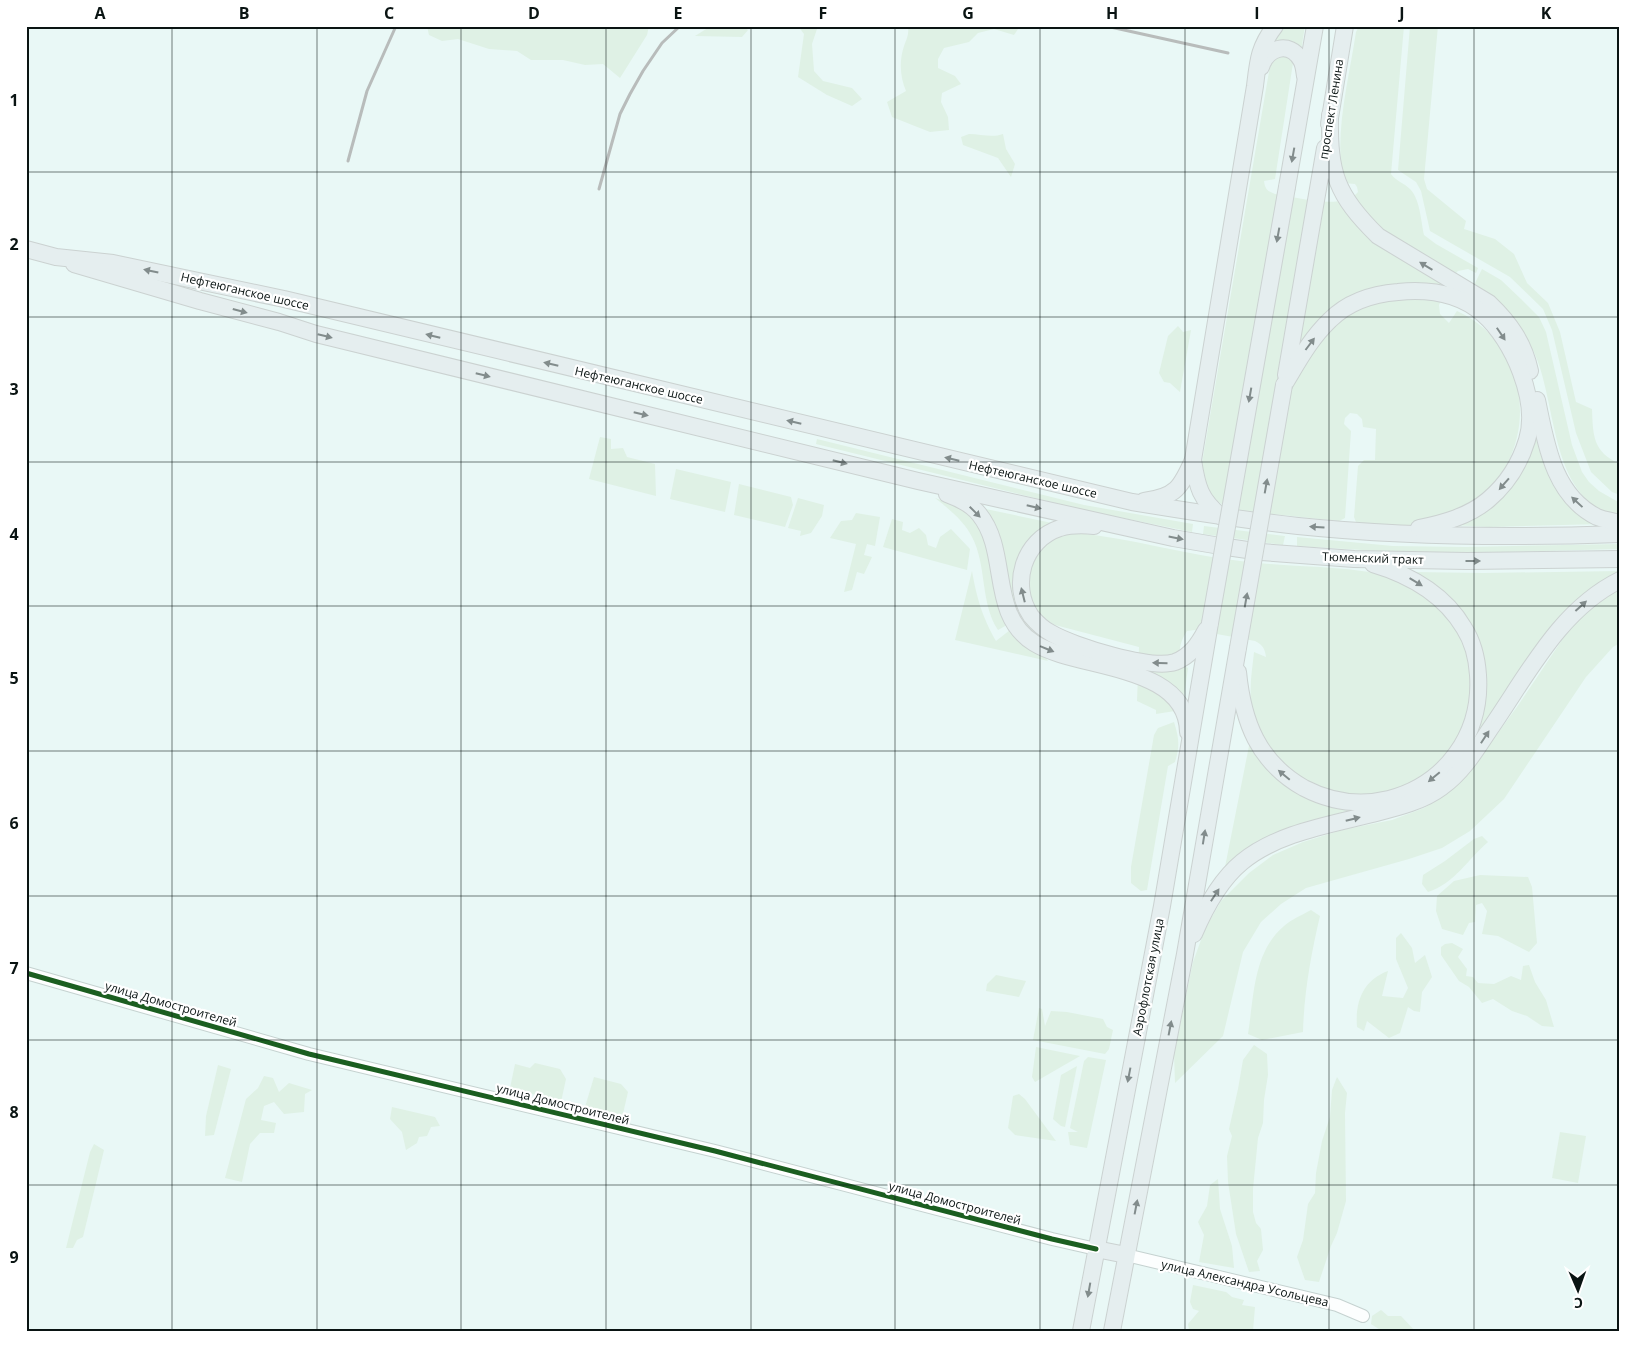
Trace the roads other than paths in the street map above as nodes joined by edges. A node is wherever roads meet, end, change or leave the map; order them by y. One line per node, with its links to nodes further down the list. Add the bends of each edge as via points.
1 (1276, 26): 5 (main road, via 1258,57)
2 (1315, 26): 4 (main road)
3 (1345, 26): 6 (main road, проспект Ленина)
4 (1306, 80): 5 (main road, via 1300,59 1292,51 1282,48 1271,51 1263,60); 22 (main road, Аэрофлотская улица, one-way to 22, bridge, via 1210,623)
5 (1255, 86): 11 (main road)
6 (1330, 115): 9 (main road, one-way to 6, via 1378,236 1353,209 1332,167); 10 (main road, проспект Ленина)
7 (26, 249): 8 (main road, Нефтеюганское шоссе)
8 (56, 257): 12 (main road, Нефтеюганское шоссе, one-way to 12, via 90,270 316,334); 13 (main road, Нефтеюганское шоссе, one-way to 8, via 284,299 113,262)
9 (1466, 297): 10 (main road, one-way to 9, via 1310,342 1348,306 1370,296 1403,291 1430,290); 15 (main road, one-way to 9, via 1598,517 1568,494 1558,479 1544,434 1520,339 1489,303); 17 (main road, one-way to 17, via 1497,328 1520,370 1530,418 1527,440 1519,460 1508,479 1490,499 1463,515 1415,529)
10 (1284, 385): 23 (main road, проспект Ленина, one-way to 10, bridge)
11 (1193, 460): 13 (main road, via 1176,490 1161,499); 14 (main road, via 1201,493)
12 (918, 481): 16 (main road, Нефтеюганское шоссе, one-way to 16); 24 (main road, one-way to 24, via 962,500 979,513 991,538 1009,614 1019,631 1049,651 1128,672 1159,684 1177,701 1186,716)
13 (1132, 502): 14 (main road, Нефтеюганское шоссе)
14 (1222, 517): 17 (main road, Тюменский тракт, one-way to 14)
15 (1620, 523)
16 (1128, 528): 19 (main road, Тюменский тракт, one-way to 19, via 1261,552); 22 (main road, one-way to 16, via 1184,658 1173,662 1134,660 1052,634 1032,617 1021,590 1022,569 1041,538 1060,528 1085,525)
17 (1366, 531): 18 (main road, Тюменский тракт, via 1516,536)
18 (1620, 534)
19 (1354, 559): 20 (main road, Тюменский тракт, one-way to 20); 23 (main road, one-way to 23, via 1395,571 1424,587 1450,609 1470,638 1479,686 1475,714 1458,753 1434,777 1408,793 1358,803 1322,796 1290,780 1265,756 1249,727 1240,689)
20 (1620, 559)
21 (1620, 580): 25 (main road, one-way to 21, via 1202,914 1224,881 1241,862 1259,850 1295,835 1406,805 1448,782 1471,758 1560,629 1585,603)
22 (1204, 642): 24 (main road, Аэрофлотская улица)
23 (1238, 648): 25 (main road, one-way to 23)
24 (1188, 759): 27 (main road, Аэрофлотская улица, one-way to 27)
25 (1185, 954): 28 (main road, one-way to 25)
26 (26, 973): 27 (street, улица Домостроителей, via 309,1054 708,1149)
27 (1096, 1248): 28 (main road); 30 (main road, Аэрофлотская улица, one-way to 30)
28 (1126, 1255): 29 (street, улица Александра Усольцева, via 1337,1305); 31 (main road)
29 (1363, 1316)
30 (1081, 1331)
31 (1112, 1331)

